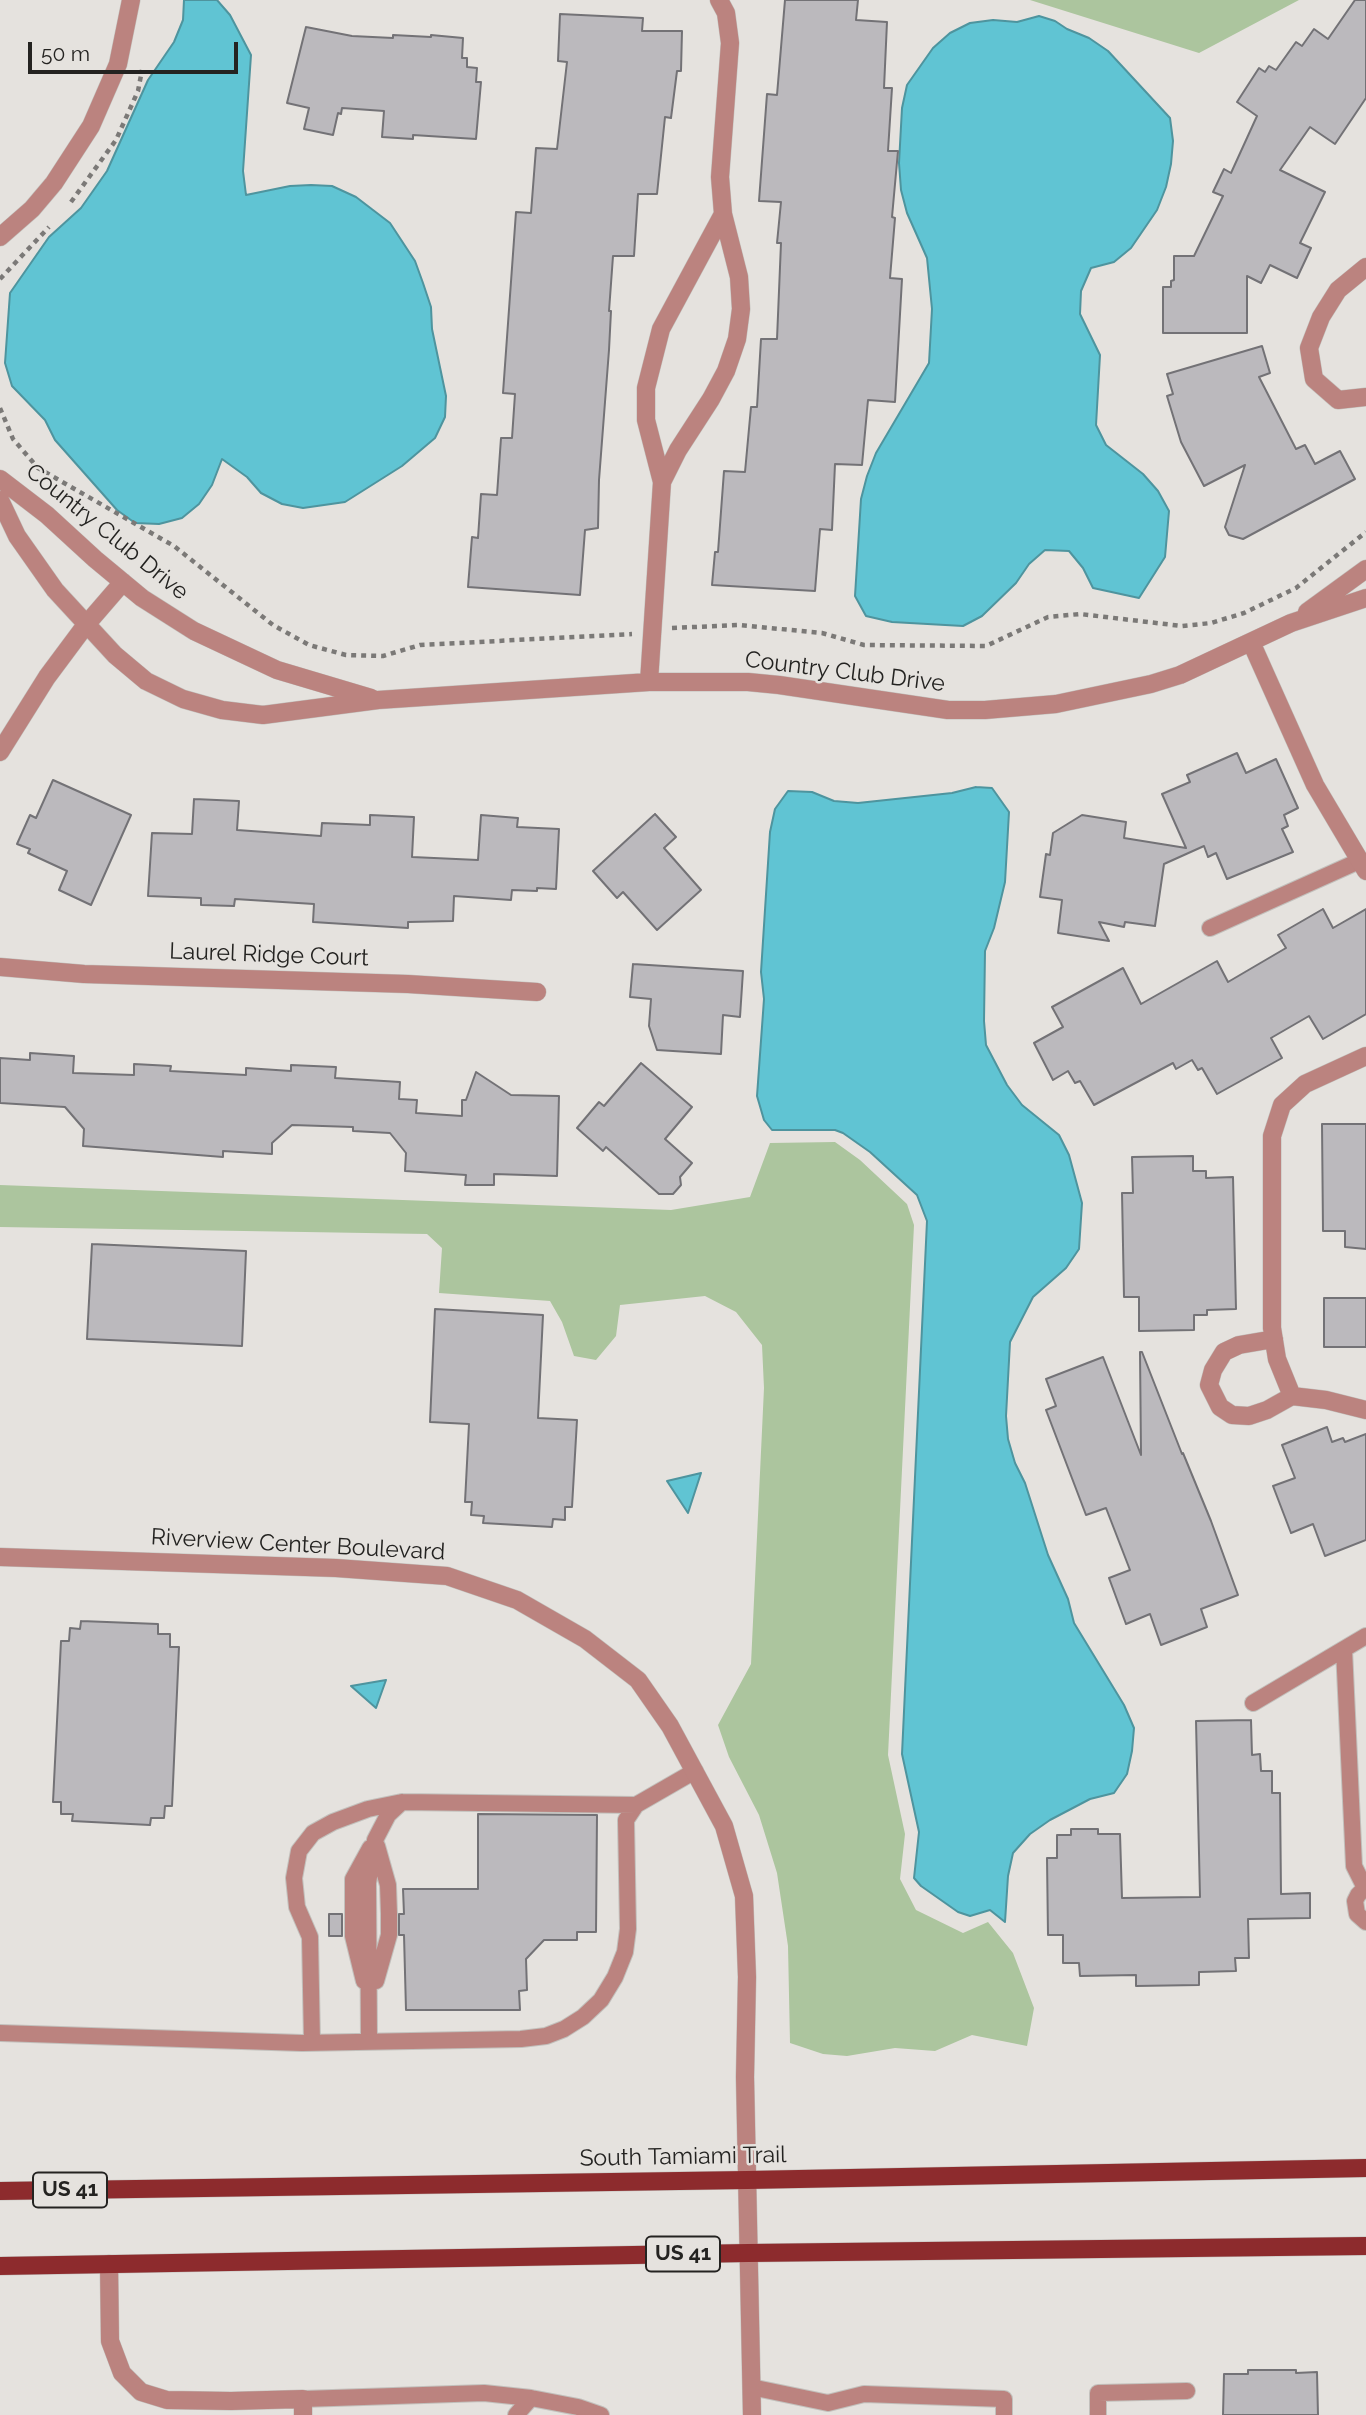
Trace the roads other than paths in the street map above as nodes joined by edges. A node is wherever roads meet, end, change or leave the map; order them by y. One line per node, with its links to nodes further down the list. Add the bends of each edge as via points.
1 (131, 0): 4 (street, via 118,64 91,126 54,183)
2 (719, 0): 3 (street, via 726,13 730,43 720,177)
3 (723, 214): 8 (street, via 661,329 652,358 646,420); 8 (street, via 739,277 737,339 726,371)
4 (0, 237)
5 (1366, 267): 6 (street, via 1338,290 1309,348 1314,379 1338,400)
6 (1366, 397)
7 (0, 479): 11 (street, Country Club Drive)
8 (662, 482): 16 (street)
9 (0, 500): 14 (street, Country Club Drive, via 17,536)
10 (1366, 569): 13 (street, Country Club Drive)
11 (123, 582): 14 (street); 17 (street, Country Club Drive, via 194,631 253,659)
12 (1366, 598): 13 (street, Country Club Drive)
13 (1291, 623): 15 (street, Country Club Drive)
14 (85, 626): 17 (street, Country Club Drive, via 146,681 183,699 222,710 263,715); 18 (street)
15 (1251, 642): 16 (street, Country Club Drive, via 1151,684 1056,704 985,710 914,706 758,683); 19 (street, via 1315,785)
16 (649, 682): 17 (street, Country Club Drive)
17 (377, 700)
18 (0, 752)
19 (1363, 866): 20 (lane)
20 (1210, 929)
21 (0, 967): 22 (street, Laurel Ridge Court)
22 (537, 992)
23 (1366, 1056): 24 (street, via 1305,1084 1282,1105 1272,1136)
24 (1273, 1339): 25 (street); 25 (street, via 1224,1352 1209,1385 1220,1407 1232,1415 1249,1416)
25 (1292, 1396): 26 (street)
26 (1366, 1410)
27 (0, 1557): 31 (street, Riverview Center Boulevard, via 447,1576 517,1600 585,1639 638,1680)
28 (1366, 1636): 29 (lane)
29 (1344, 1649): 30 (lane); 34 (lane, via 1354,1866)
30 (1253, 1703)
31 (695, 1772): 33 (lane); 40 (street, Riverview Center Boulevard, via 724,1826 744,1896)
32 (402, 1802): 33 (lane); 37 (lane, via 388,1815 375,1840 369,1883); 38 (lane, via 333,1822 313,1833 299,1851 294,1878 297,1907 310,1937)
33 (636, 1805): 37 (lane, via 626,1821 625,1952 601,2000 583,2017 546,2036 521,2039)
34 (1366, 1888): 35 (lane, via 1355,1907)
35 (1366, 1923)
36 (0, 2033): 38 (lane)
37 (369, 2041): 38 (lane)
38 (312, 2042)
39 (1366, 2168): 40 (main road, South Tamiami Trail / US 41)
40 (747, 2180): 41 (main road, South Tamiami Trail / US 41); 43 (street, Riverview Center Boulevard)
41 (0, 2191)
42 (1366, 2246): 43 (main road, US 41)
43 (748, 2253): 44 (main road, US 41); 46 (street, Riverview Center Boulevard)
44 (109, 2264): 45 (main road, US 41); 50 (street, via 110,2341 122,2373 141,2392)
45 (0, 2266)
46 (751, 2387): 51 (lane); 54 (street, Riverview Center Boulevard)
47 (1187, 2391): 56 (lane, via 1098,2393)
48 (531, 2398): 49 (lane, via 484,2393); 52 (lane); 53 (lane)
49 (303, 2407): 50 (street)
50 (231, 2408)
51 (825, 2409): 55 (lane, via 864,2394 1004,2399)
52 (516, 2415)
53 (601, 2415)
54 (752, 2415)
55 (1004, 2415)
56 (1098, 2415)

